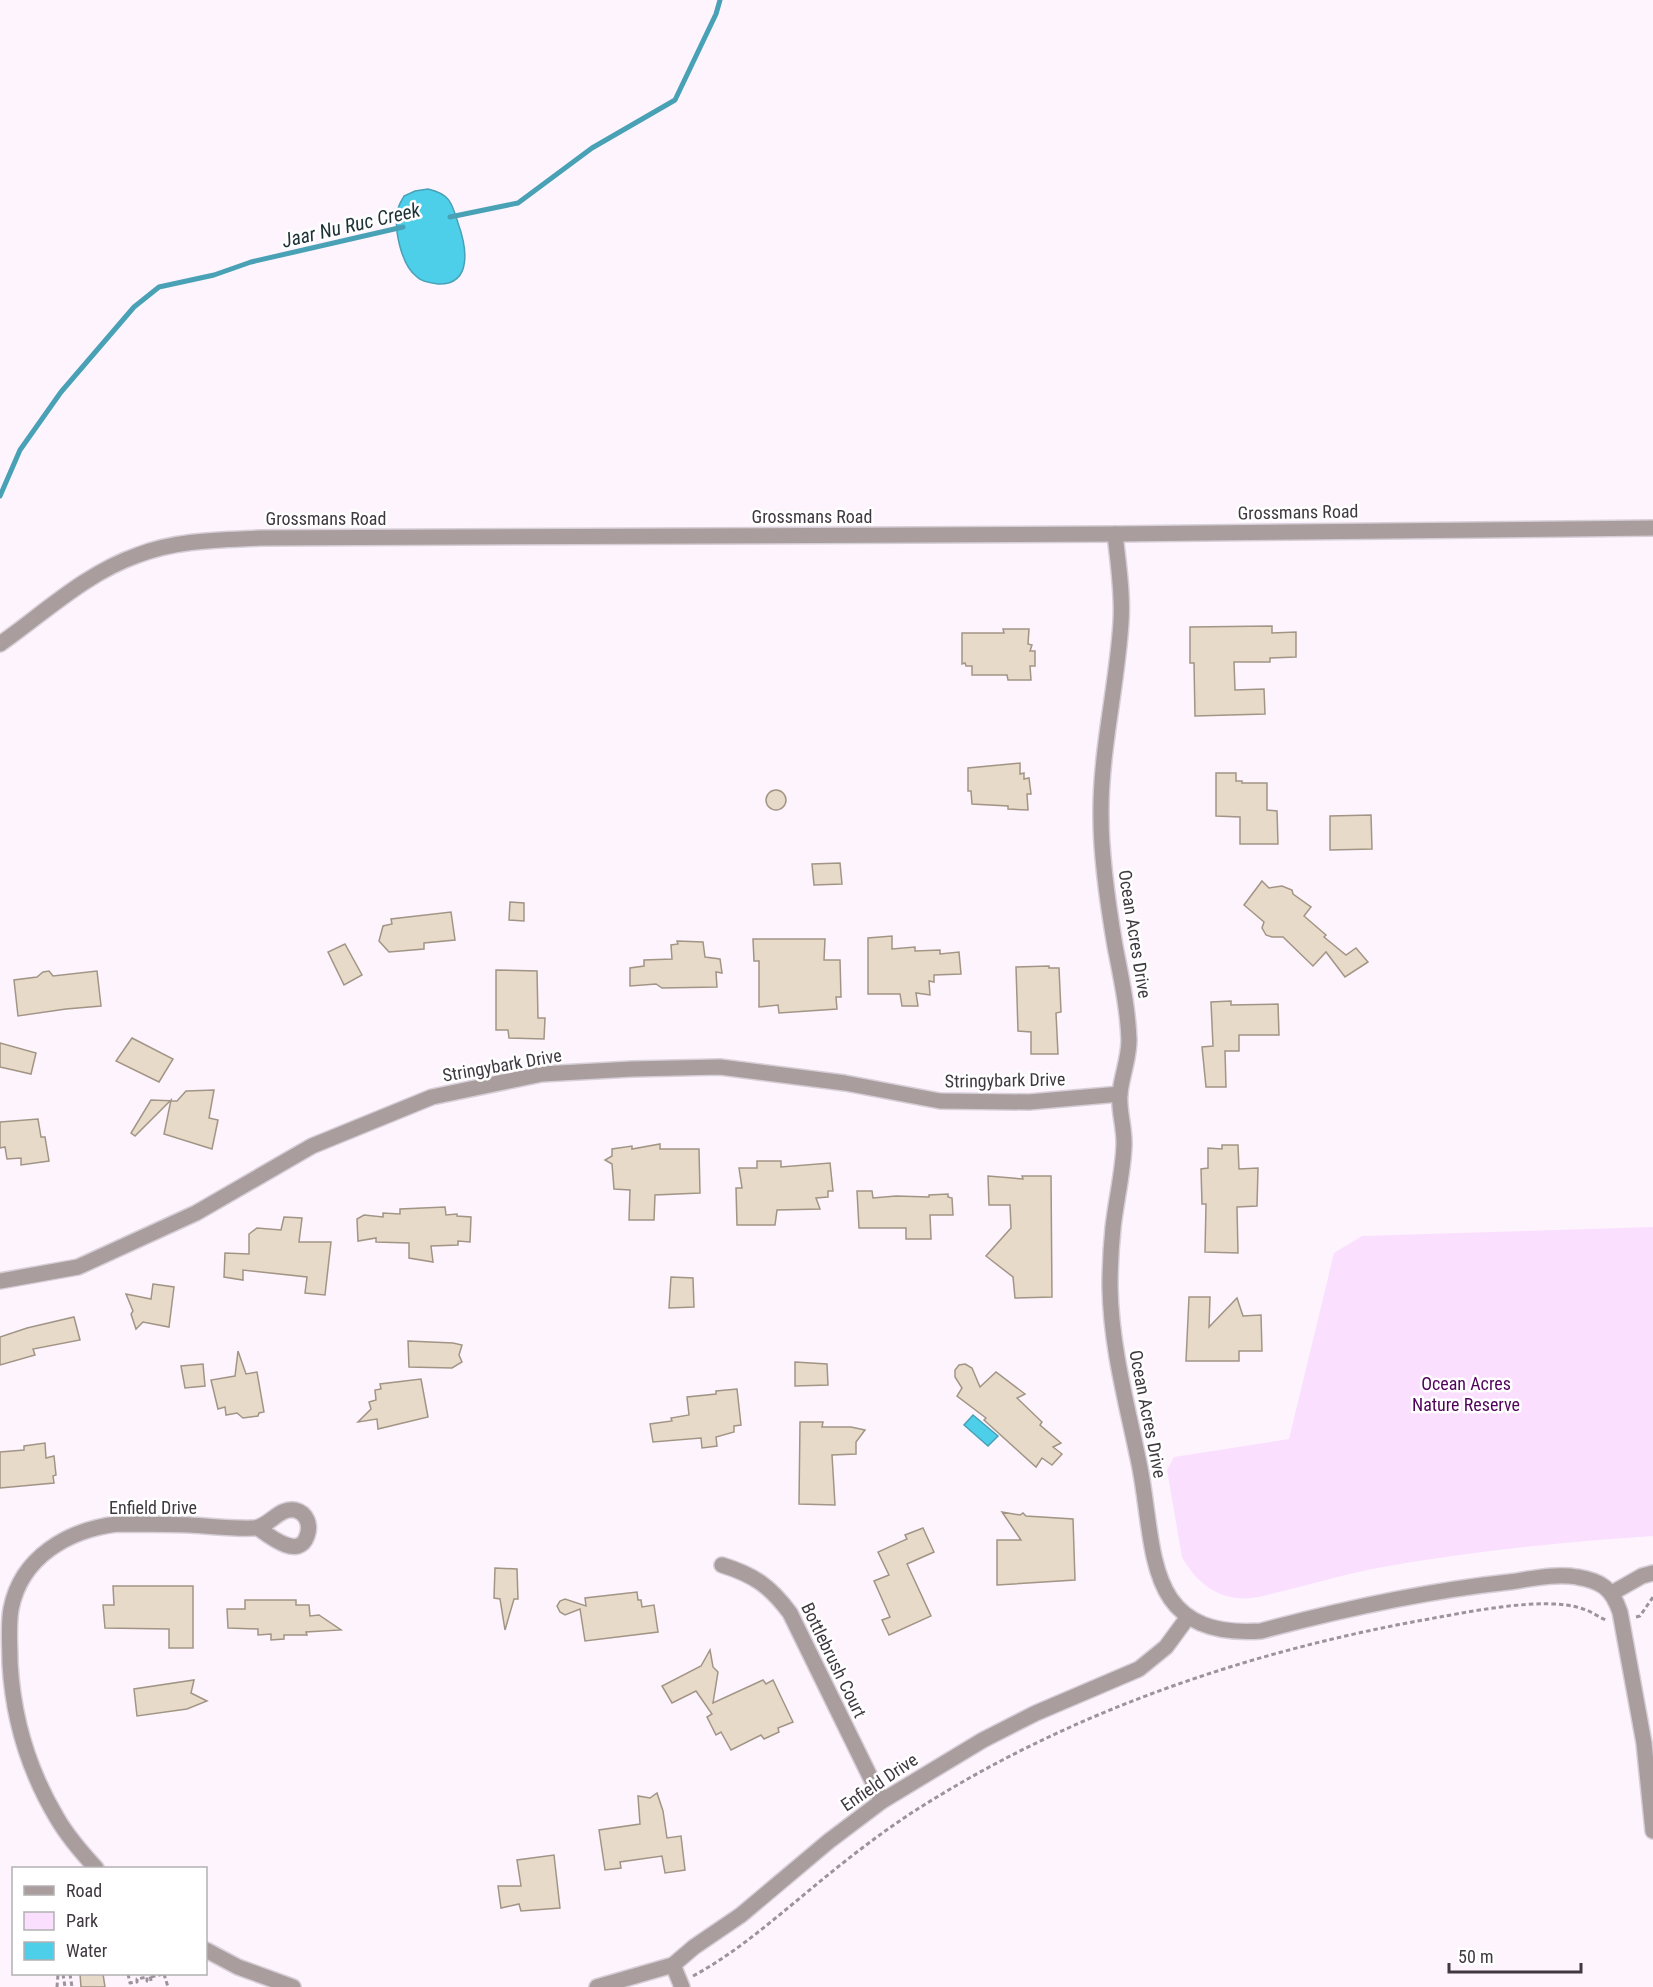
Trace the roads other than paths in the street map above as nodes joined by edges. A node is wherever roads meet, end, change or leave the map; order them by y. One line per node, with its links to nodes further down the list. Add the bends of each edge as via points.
1 (1653, 528): 2 (street, Grossmans Road)
2 (1115, 534): 3 (street, Grossmans Road, via 205,541 171,545 111,567); 4 (street, Ocean Acres Drive, via 1121,621 1105,746 1101,819 1127,1014 1128,1061)
3 (0, 644)
4 (1119, 1094): 5 (street, Stringybark Drive, via 982,1103 940,1101 845,1083 720,1067 542,1074 432,1097 312,1146 196,1213 78,1267); 10 (street, Ocean Acres Drive, via 1124,1144 1112,1240 1112,1322 1153,1558 1168,1595)
5 (0, 1281)
6 (258, 1528): 13 (street, Enfield Drive, via 98,1526 58,1542 41,1555 20,1584 9,1637 15,1713 40,1787 57,1819)
7 (722, 1565): 11 (street, Bottlebrush Court, via 757,1579 790,1613)
8 (1653, 1573): 9 (street)
9 (1612, 1593): 10 (street, Ocean Acres Drive, via 1593,1581 1556,1576 1389,1600 1261,1631 1215,1629); 12 (street, via 1620,1612 1644,1743)
10 (1188, 1617): 11 (street, Enfield Drive, via 1166,1647 1139,1669 983,1740)
11 (882, 1801): 15 (street, Enfield Drive)
12 (1653, 1831)
13 (94, 1867)
14 (207, 1951): 17 (street, via 237,1967)
15 (673, 1965): 16 (street); 18 (street, Enfield Drive)
16 (681, 1985)
17 (293, 1987)
18 (597, 1987)

